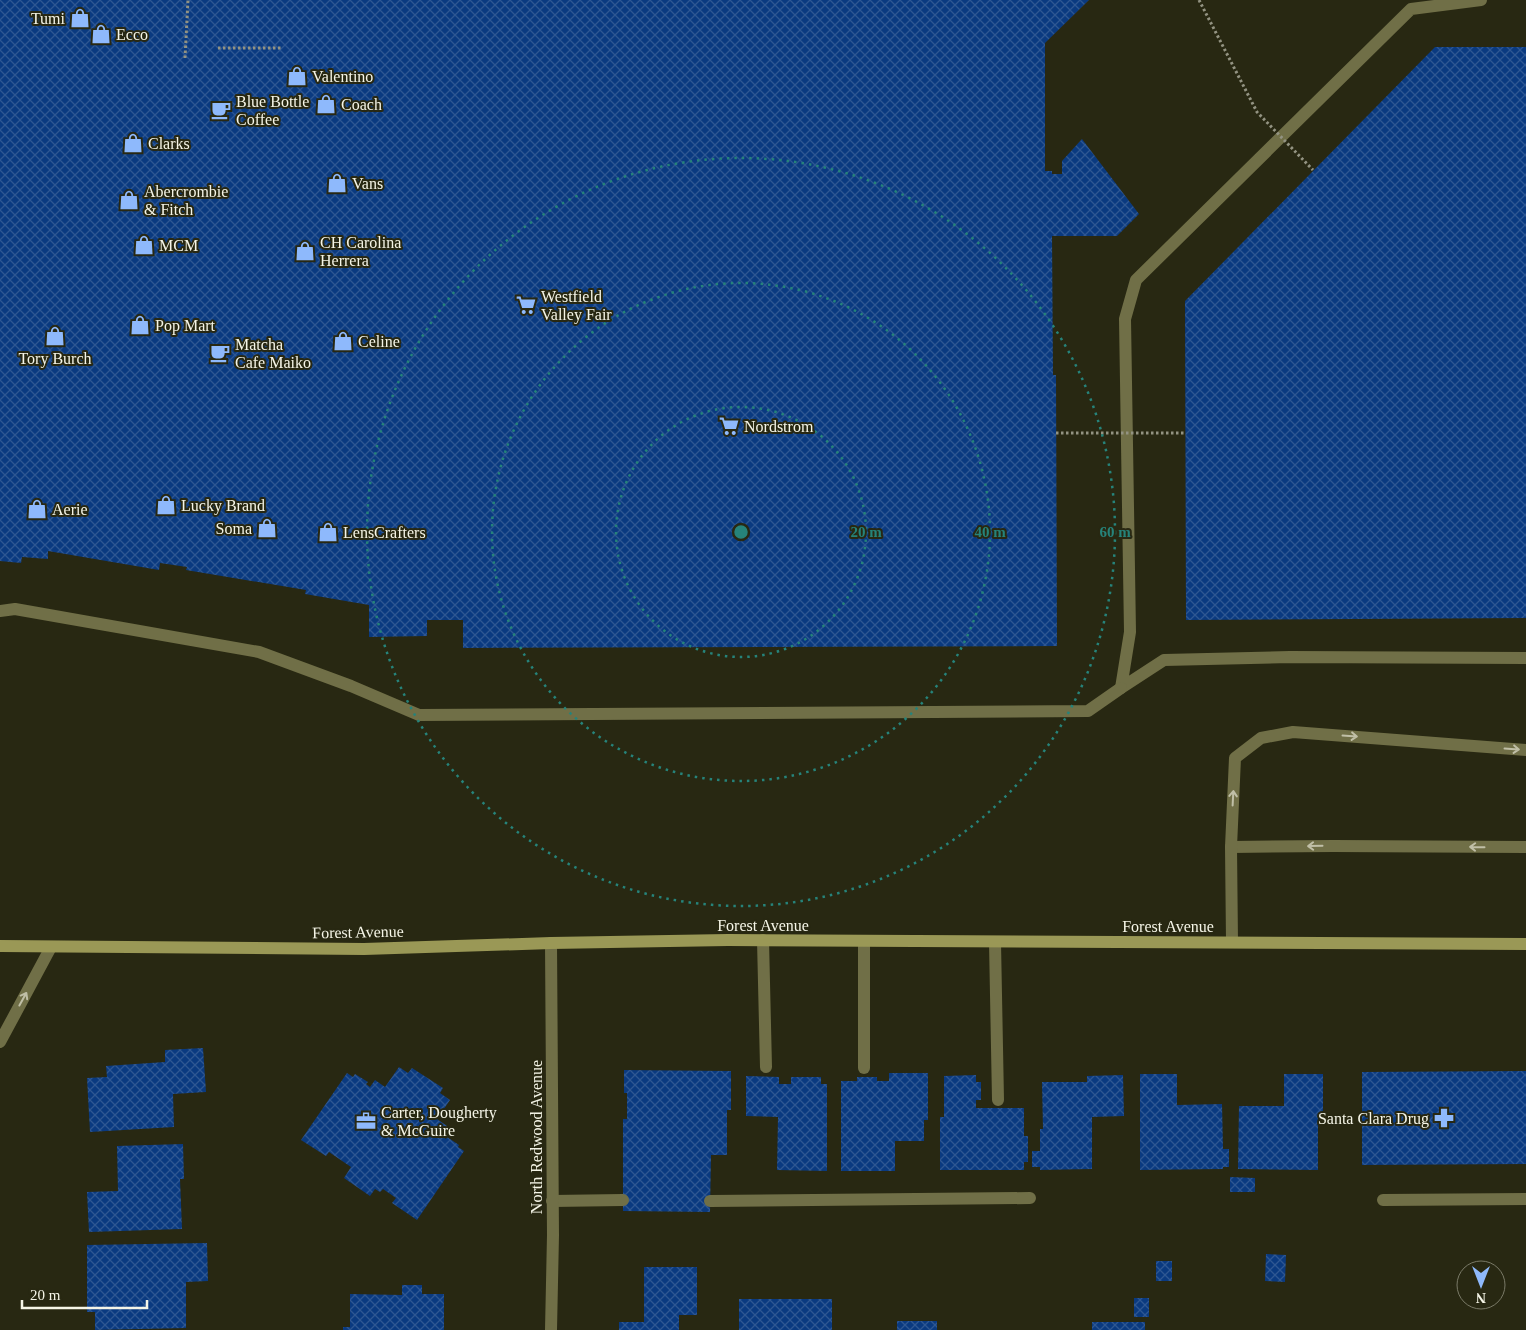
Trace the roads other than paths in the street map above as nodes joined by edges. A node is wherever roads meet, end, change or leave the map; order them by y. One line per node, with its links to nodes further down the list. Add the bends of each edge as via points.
1 (1481, 0): 4 (street, via 1411,9 1136,280 1125,319 1130,632)
2 (0, 611): 4 (street, via 14,609 259,652 419,715 1088,711)
3 (1526, 658): 4 (street, via 1164,660)
4 (1121, 688)
5 (1526, 750): 6 (street, one-way to 5, via 1235,758 1261,738 1293,732)
6 (1231, 847): 7 (street, one-way to 6); 11 (street)
7 (1526, 847)
8 (763, 940): 9 (main road, Forest Avenue); 12 (main road, Forest Avenue); 17 (street)
9 (864, 941): 10 (main road, Forest Avenue); 18 (street)
10 (995, 942): 11 (main road, Forest Avenue); 19 (street)
11 (1232, 942): 13 (main road, Forest Avenue)
12 (551, 943): 15 (main road, Forest Avenue, via 364,949); 25 (street, North Redwood Avenue)
13 (1526, 944)
14 (0, 946): 15 (main road, Forest Avenue)
15 (51, 947): 16 (street, one-way to 15)
16 (0, 1042)
17 (766, 1067)
18 (864, 1068)
19 (998, 1100)
20 (1030, 1198): 23 (street)
21 (1526, 1199): 24 (street)
22 (623, 1200): 25 (street)
23 (710, 1200)
24 (1383, 1200)
25 (552, 1201): 26 (street, North Redwood Avenue)
26 (551, 1330)

